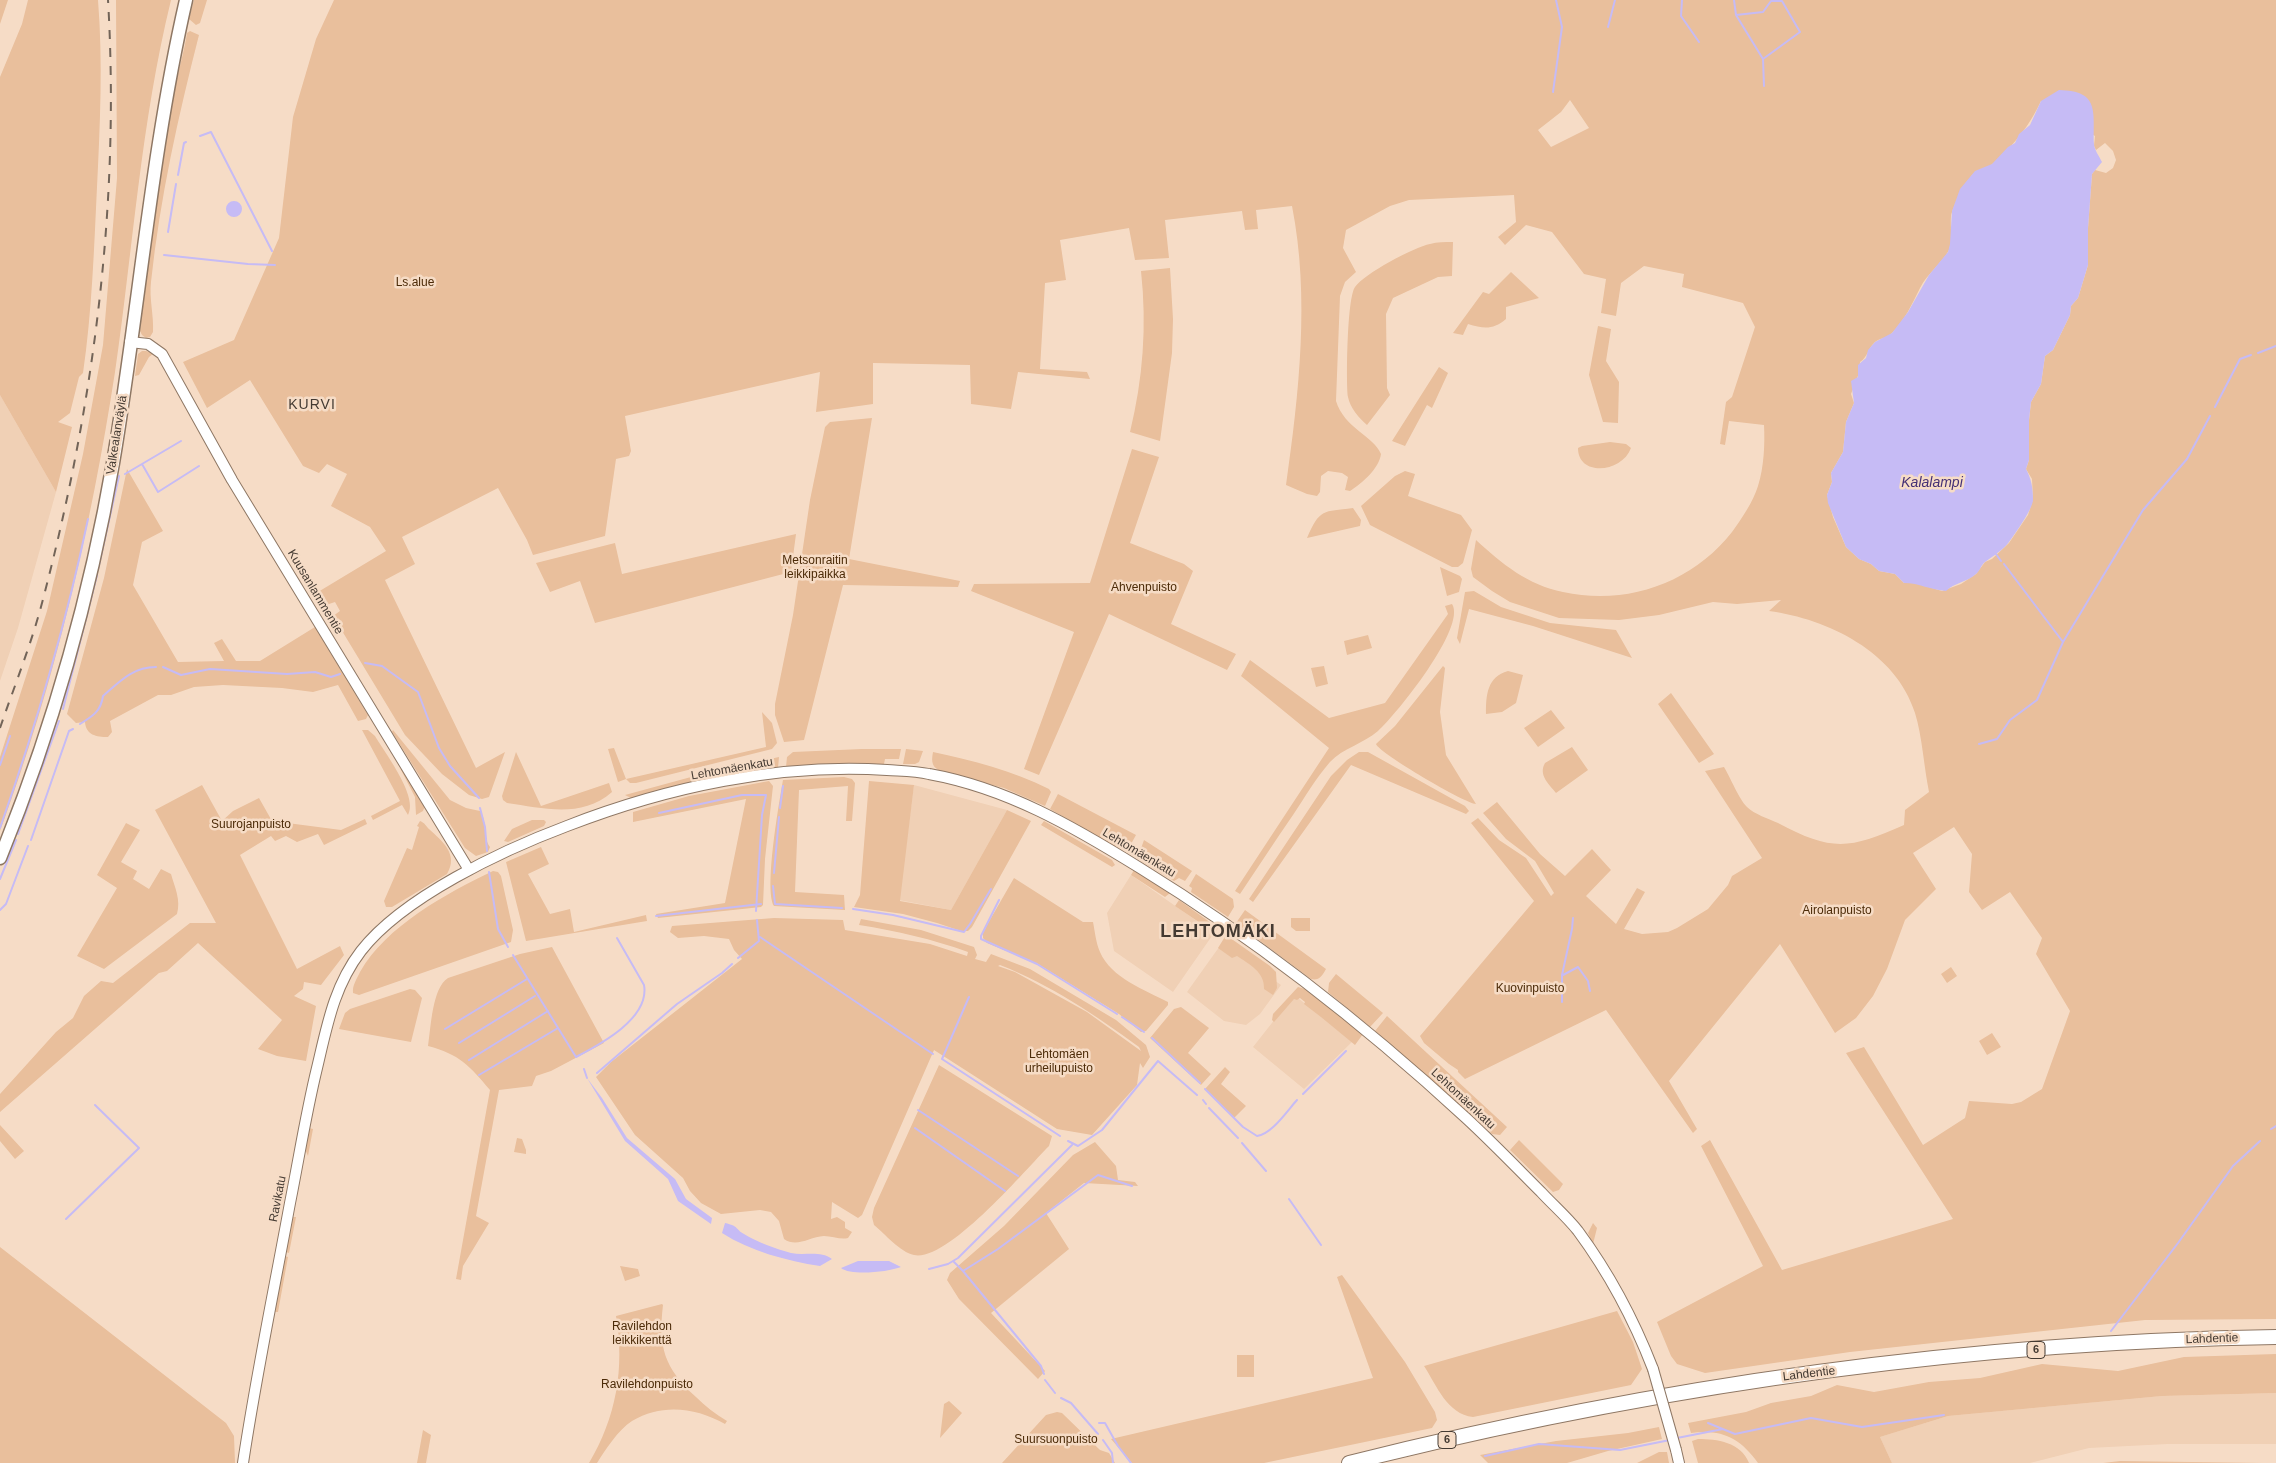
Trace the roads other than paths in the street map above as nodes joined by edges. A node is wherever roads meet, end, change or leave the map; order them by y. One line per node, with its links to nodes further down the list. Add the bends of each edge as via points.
1 (186, 0): 2 (main road, Valkealanväylä, via 161,125)
2 (130, 342): 3 (main road, Valkealanväylä, via 112,466 80,610 52,710); 4 (street, Kuusanlammentie, via 148,344 162,354 232,480)
3 (0, 858)
4 (469, 870): 5 (street, Lehtomäenkatu, via 381,929); 9 (street, Lehtomäenkatu, bridge, via 528,841 610,810 673,793 770,774 838,769 924,773 1020,801 1104,846 1232,928 1367,1030 1496,1147 1577,1230 1623,1303 1653,1369)
5 (363, 949): 7 (street, Ravikatu, via 339,987 313,1083)
6 (2276, 1337): 8 (highway, Lahdentie / 6, via 2041,1350 1798,1375 1595,1409)
7 (243, 1463)
8 (1349, 1463)
9 (1679, 1463)

